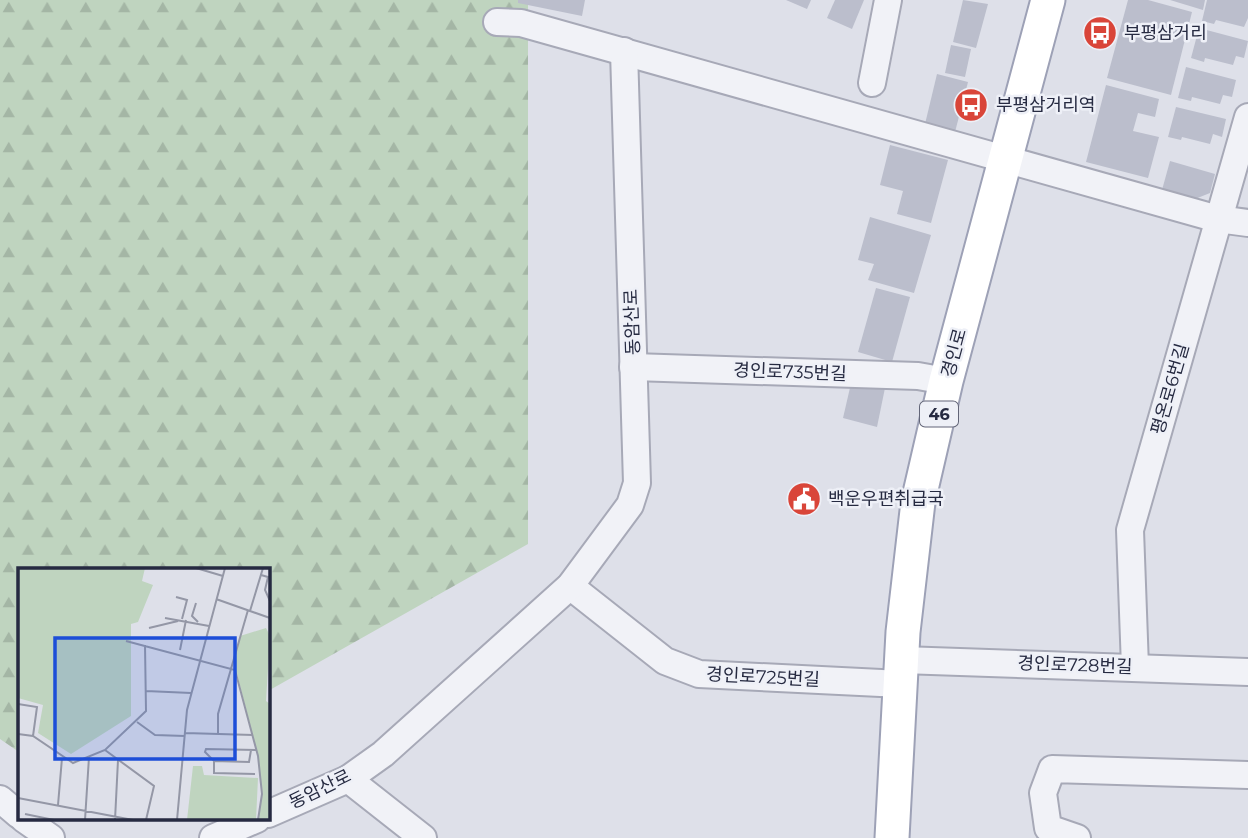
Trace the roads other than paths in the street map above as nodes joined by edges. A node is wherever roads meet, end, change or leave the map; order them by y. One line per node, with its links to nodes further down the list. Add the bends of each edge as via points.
1 (888, 0): 5 (lane)
2 (1048, 0): 7 (main road, 경인로 / 46)
3 (497, 22): 4 (lane, via 521,23)
4 (624, 51): 7 (lane); 10 (lane, 동암산로)
5 (872, 83)
6 (1248, 117): 8 (lane, 평온로6번길)
7 (1006, 159): 8 (lane); 11 (main road, 경인로 / 46)
8 (1218, 219): 9 (lane); 13 (lane, 평온로6번길, via 1130,530)
9 (1248, 223)
10 (633, 368): 11 (lane, 경인로735번길, via 918,376); 12 (lane, 동암산로, via 637,483 630,505)
11 (946, 381): 14 (main road, 경인로 / 46, via 918,502)
12 (570, 586): 14 (lane, 경인로725번길, via 665,661 699,674); 17 (lane, 동암산로, via 383,754)
13 (1135, 667): 14 (lane, 경인로728번길); 15 (lane, 경인로728번길)
14 (901, 672): 24 (main road, 경인로 / 46)
15 (1248, 673)
16 (1248, 775): 25 (lane, via 1052,769 1043,793 1048,828)
17 (348, 779): 19 (lane, 동암산로); 23 (lane)
18 (0, 799): 20 (lane)
19 (270, 813)
20 (18, 814)
21 (25, 820): 22 (lane)
22 (49, 837)
23 (423, 838)
24 (892, 838)
25 (1077, 838)

